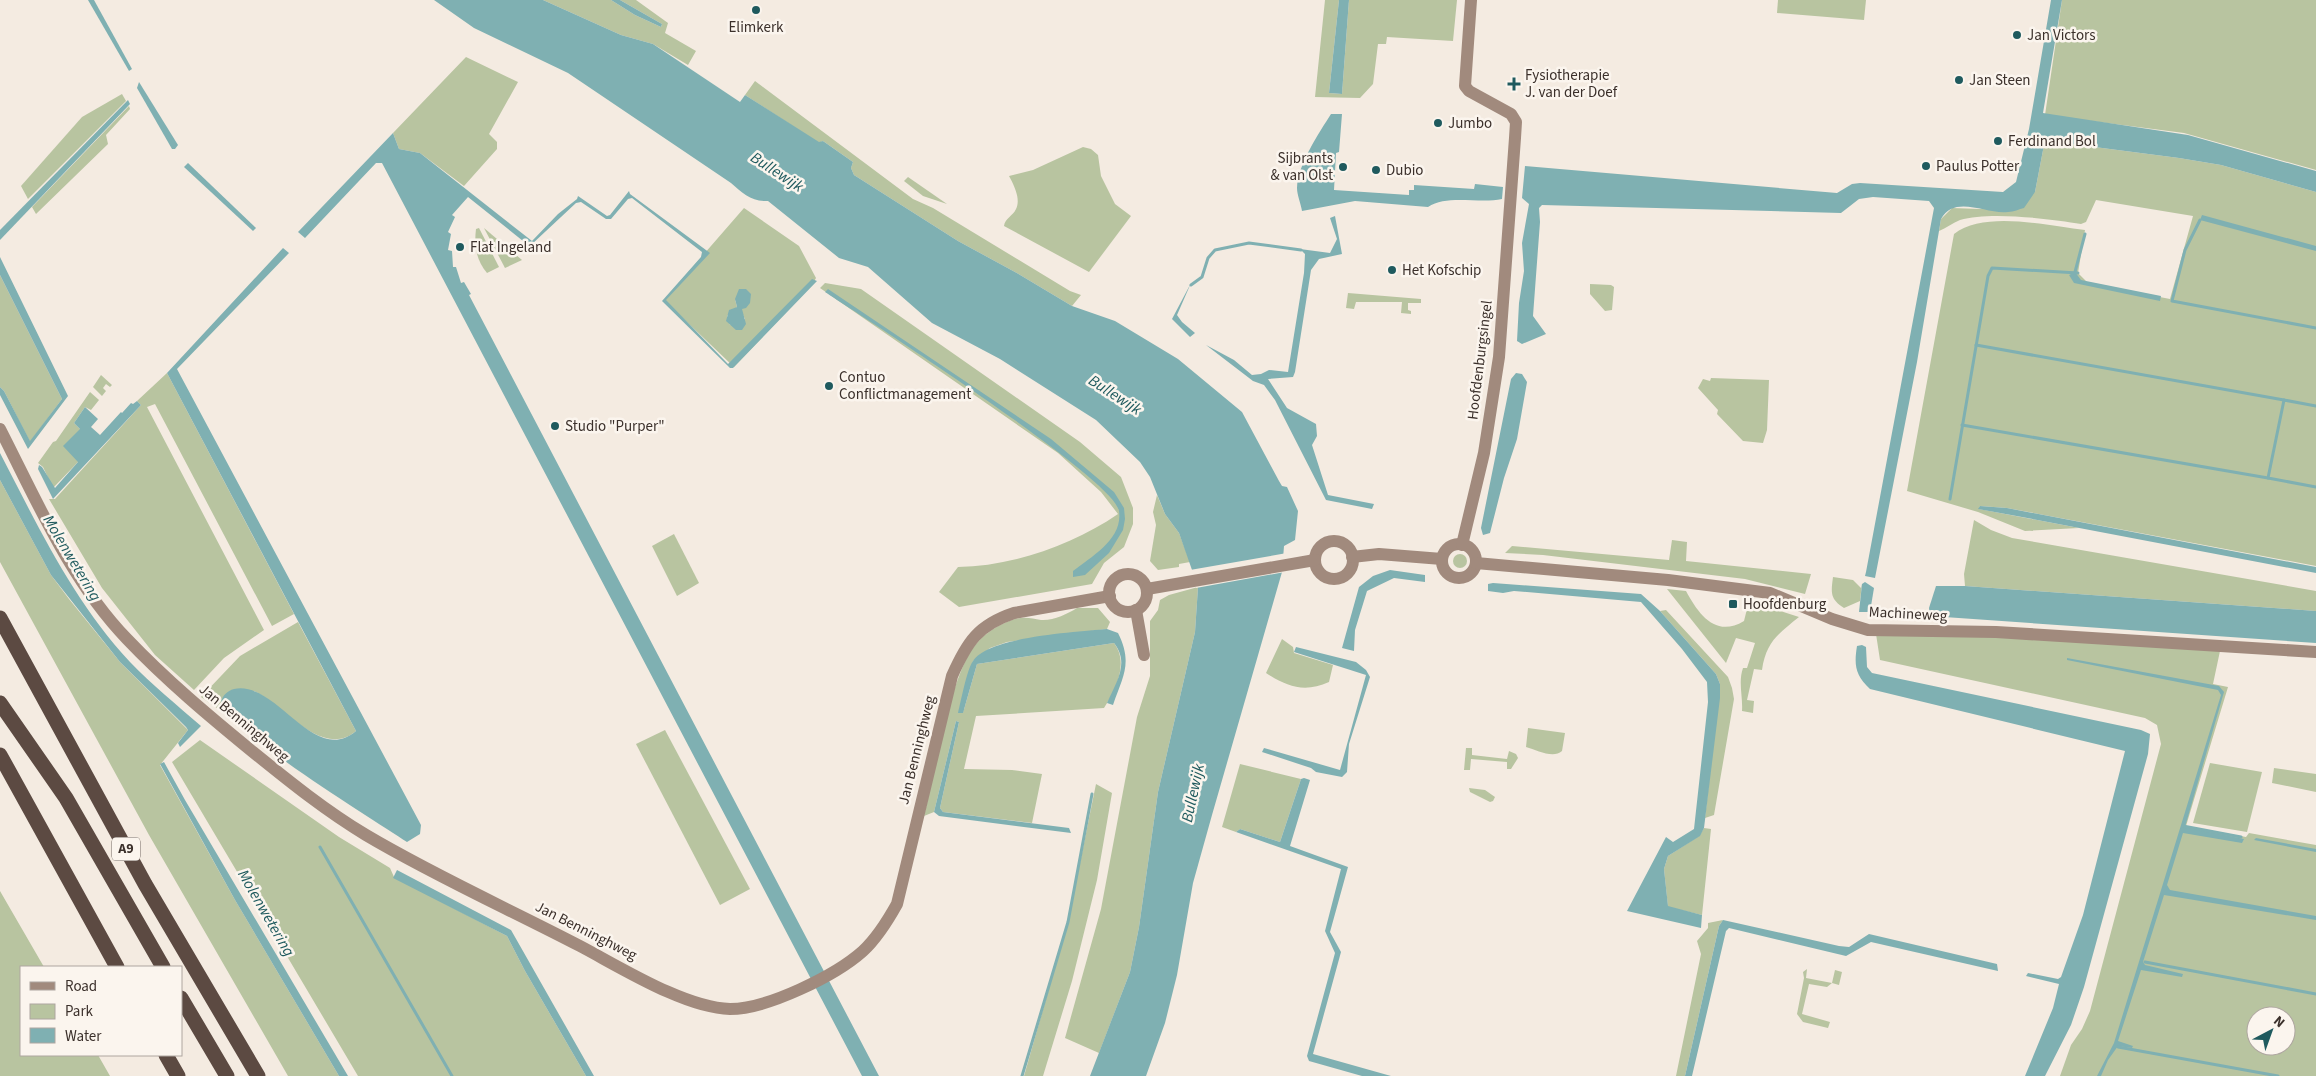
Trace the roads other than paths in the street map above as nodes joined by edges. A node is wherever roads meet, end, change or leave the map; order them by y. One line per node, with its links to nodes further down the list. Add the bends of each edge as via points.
1 (1472, 0): 3 (street, Hoofdenburgsingel, via 1464,86 1514,117 1515,138 1499,358 1484,453)
2 (0, 429): 9 (street, Jan Benninghweg, via 58,541 90,594 125,637 192,702 307,796 420,865 643,978 701,1004 729,1009 772,1002 831,972 862,952 879,935 897,904 952,676 964,649 977,633 1000,618)
3 (1462, 545): 5 (street, via 1451,546); 7 (street, via 1472,550)
4 (1352, 557): 5 (street, via 1379,554); 6 (street, via 1342,543 1330,542 1319,548); 6 (street, via 1348,572 1334,579 1318,571)
5 (1442, 559): 7 (street, via 1445,571 1460,579 1471,574)
6 (1315, 560): 8 (street)
7 (1476, 564): 12 (street, Machineweg, via 1668,580 1770,593 1868,630 1996,632)
8 (1147, 589): 9 (street, via 1138,577 1125,574 1114,580); 10 (street, via 1145,601)
9 (1110, 596): 10 (street, via 1120,610)
10 (1136, 610): 13 (street)
11 (0, 618): 22 (highway, A9, via 145,884)
12 (2316, 652)
13 (1144, 655)
14 (0, 702): 17 (highway, A9, via 66,798)
15 (0, 755): 16 (highway)
16 (116, 966)
17 (162, 966)
18 (182, 1000): 21 (highway)
19 (167, 1056): 20 (highway)
20 (178, 1076)
21 (227, 1076)
22 (258, 1076)

